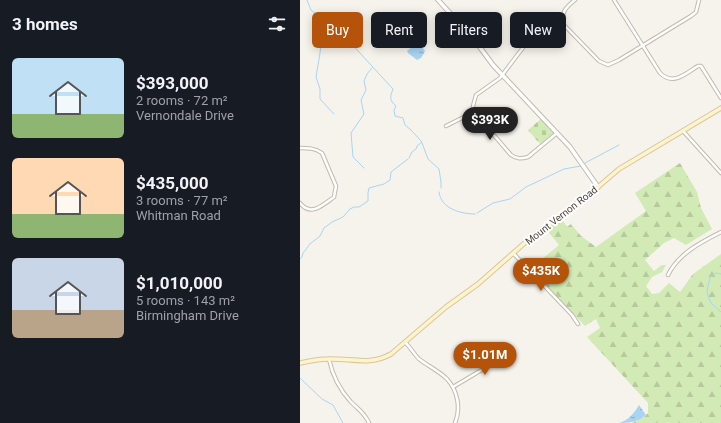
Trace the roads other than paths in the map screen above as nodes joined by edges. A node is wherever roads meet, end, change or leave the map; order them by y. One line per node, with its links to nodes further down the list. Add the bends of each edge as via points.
1 (438, 0): 7 (street)
2 (575, 0): 5 (street, via 564,10 562,20 598,61 608,65)
3 (614, 0): 5 (street)
4 (699, 0): 5 (street, via 696,12)
5 (643, 45): 8 (street, via 665,78 680,77 701,66)
6 (522, 48): 7 (street)
7 (502, 75): 10 (street, via 476,95 472,106); 13 (street)
8 (721, 98)
9 (721, 108): 12 (main road, Mount Vernon Road)
10 (474, 112): 11 (street); 13 (street, via 511,155 518,158 528,157)
11 (446, 126)
12 (682, 131): 15 (street); 16 (main road, Mount Vernon Road, via 630,161)
13 (558, 133): 16 (street)
14 (300, 148): 17 (street, via 311,148 322,153 336,186 334,197 320,208 308,209)
15 (721, 173)
16 (598, 187): 19 (main road, Mount Vernon Road)
17 (300, 203)
18 (721, 232): 20 (street, via 685,254)
19 (513, 252): 21 (street); 22 (main road, Mount Vernon Road, via 478,284)
20 (668, 275)
21 (578, 324)
22 (405, 342): 24 (main road, Mount Vernon Road, via 391,354 376,360); 26 (street, via 420,359 446,378)
23 (510, 350): 26 (street)
24 (329, 359): 25 (main road, Mount Vernon Road); 27 (street, via 336,379 350,401 366,415)
25 (300, 363)
26 (453, 387): 28 (street, via 458,401)
27 (369, 423)
28 (455, 423)

